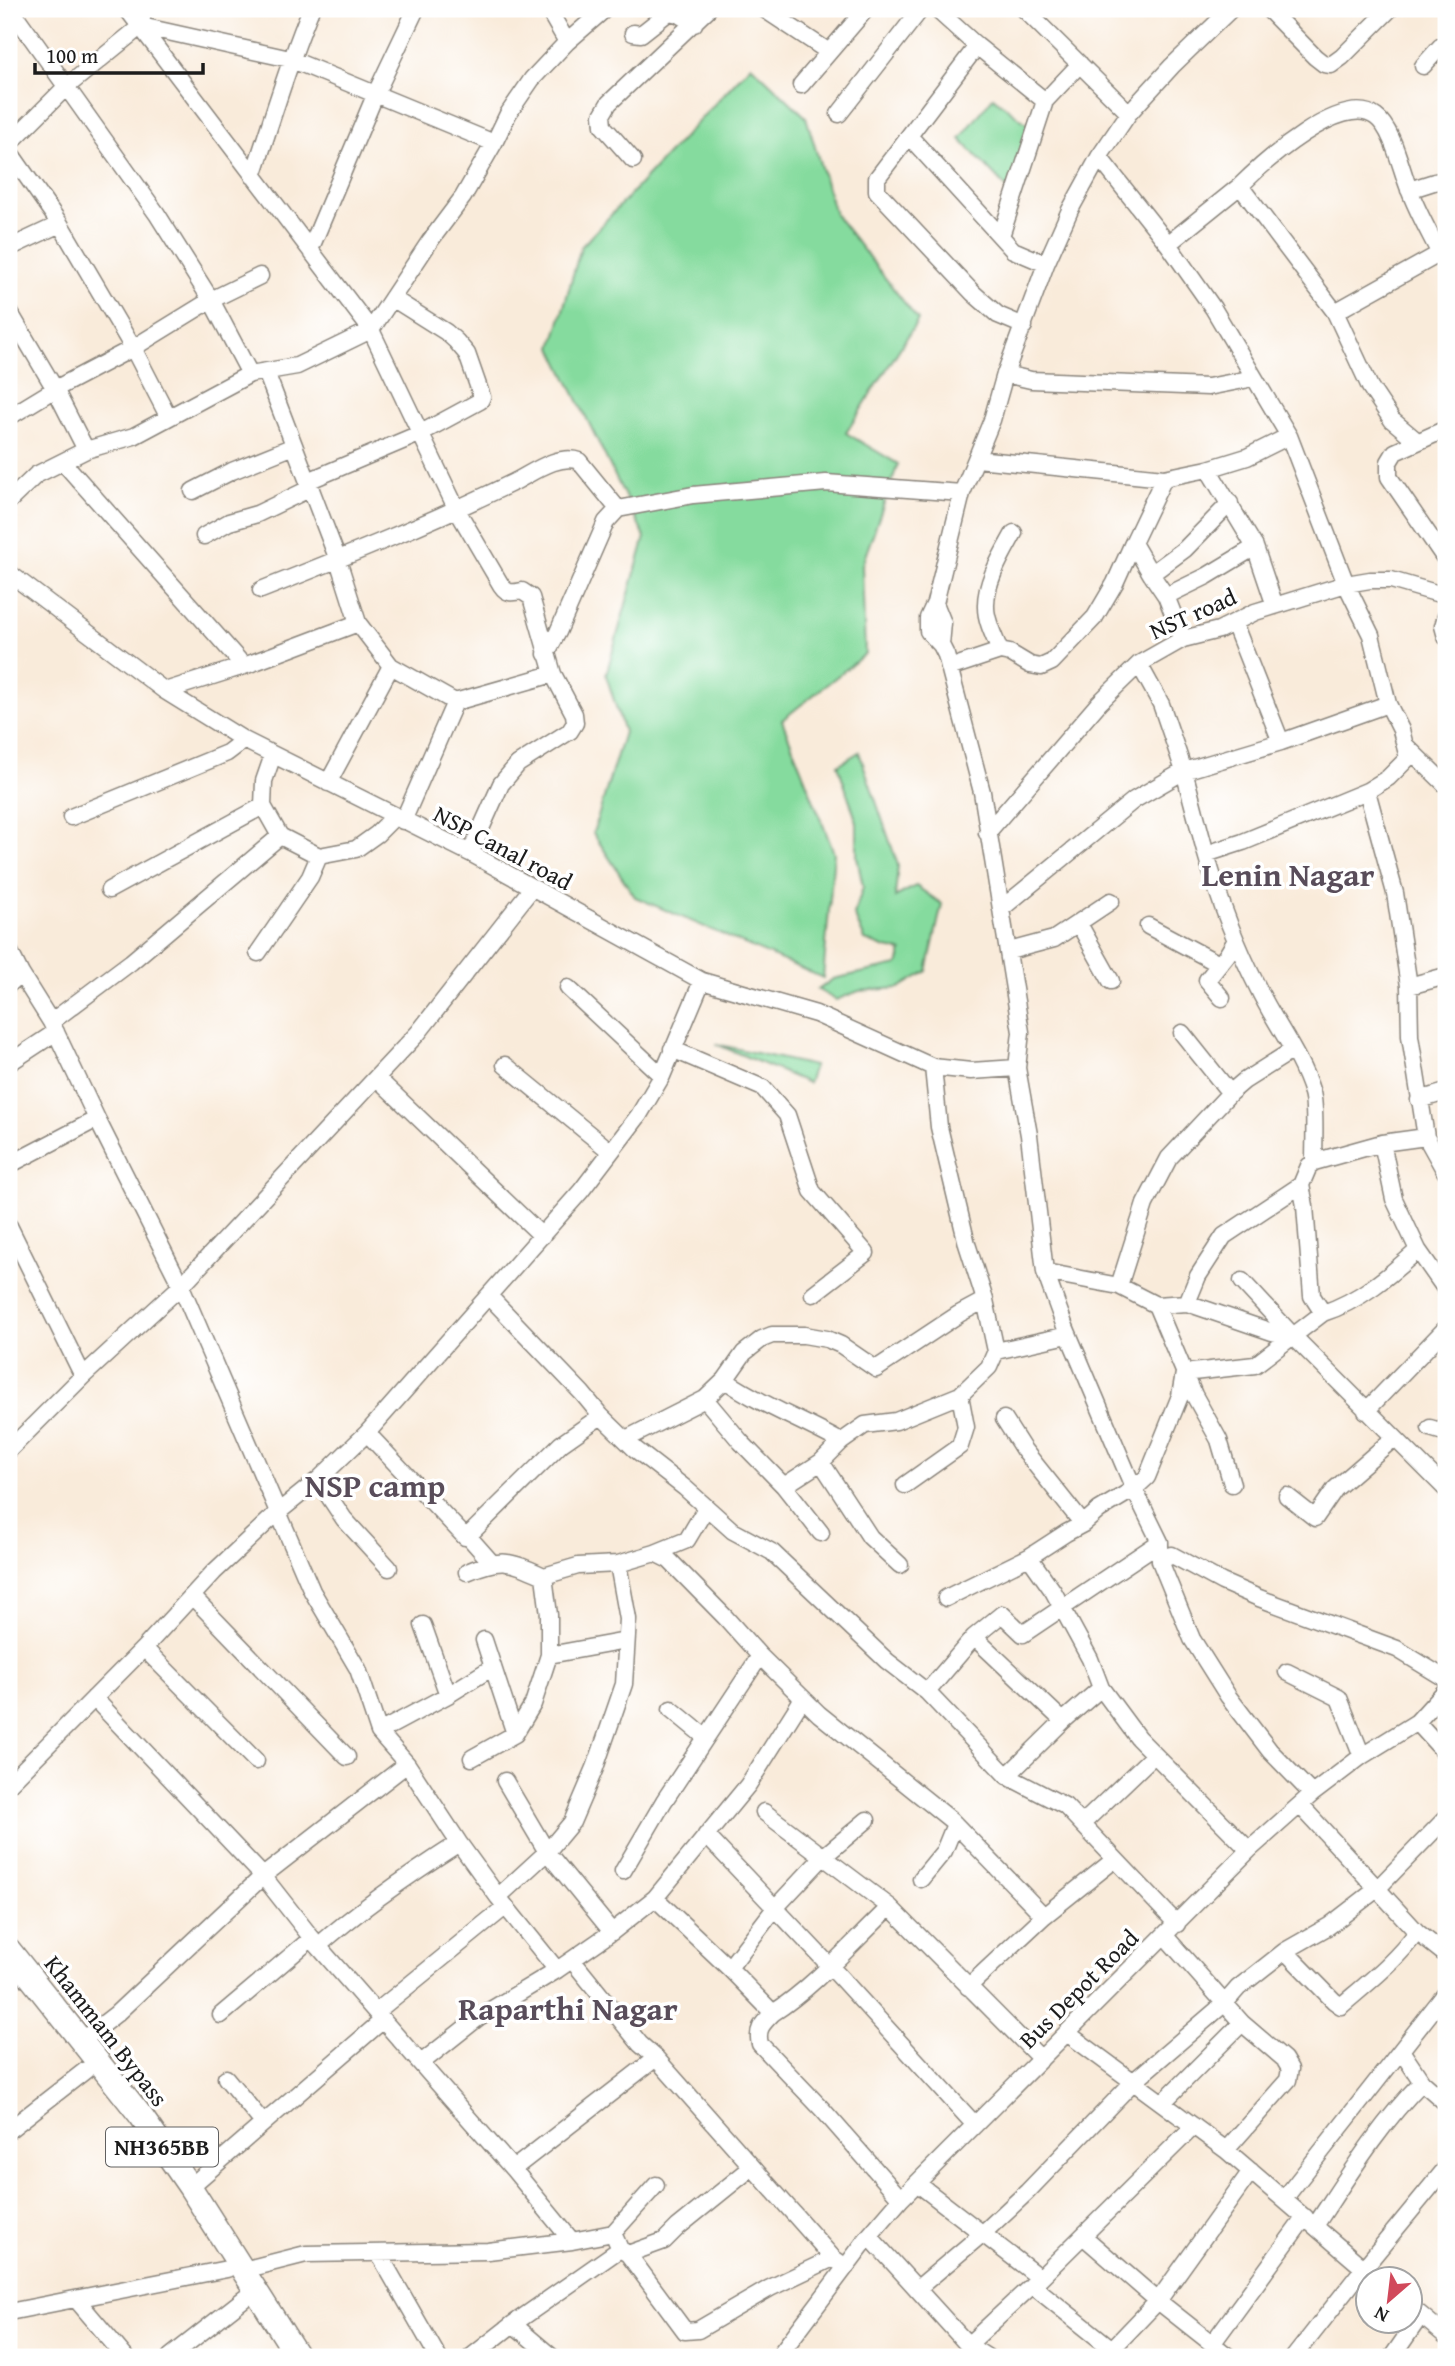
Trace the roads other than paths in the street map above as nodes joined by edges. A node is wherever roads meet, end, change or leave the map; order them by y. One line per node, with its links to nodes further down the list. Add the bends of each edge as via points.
1 (11, 9): 28 (street)
2 (127, 9): 18 (street)
3 (144, 9): 18 (street)
4 (311, 9): 24 (street)
5 (416, 9): 29 (street)
6 (548, 9): 20 (street)
7 (605, 9): 20 (street)
8 (708, 9): 17 (street)
9 (764, 9): 23 (street)
10 (866, 9): 23 (street)
11 (921, 9): 31 (street)
12 (936, 9): 22 (street)
13 (1024, 9): 25 (street)
14 (1231, 9): 32 (street)
15 (1268, 9): 16 (street, via 1315,57 1331,65)
16 (1390, 9)
17 (694, 24): 19 (street, via 669,12 641,34); 38 (street, via 609,103 602,116 603,126)
18 (141, 26): 24 (street); 28 (street); 39 (street)
19 (633, 33)
20 (567, 42): 34 (street, via 532,79)
21 (1446, 44): 26 (street)
22 (977, 46): 30 (street); 33 (street)
23 (829, 52): 27 (street)
24 (290, 58): 29 (street); 39 (street)
25 (1080, 64): 30 (street); 32 (street)
26 (1423, 65)
27 (801, 86)
28 (65, 88): 35 (street); 52 (street, via 157,215)
29 (376, 93): 34 (street); 47 (street)
30 (1045, 100): 44 (street)
31 (839, 114)
32 (1129, 114): 37 (street)
33 (909, 136): 44 (street); 55 (street, via 877,178 877,191 972,293 998,315)
34 (494, 143): 51 (street, via 463,197)
35 (9, 144)
36 (9, 151): 43 (street)
37 (1098, 157): 45 (street); 49 (street)
38 (633, 160)
39 (253, 176): 47 (street)
40 (1446, 180): 42 (street)
41 (1240, 186): 42 (street, via 1275,153 1332,118 1368,112 1382,122); 45 (street); 54 (street)
42 (1409, 190): 48 (street)
43 (60, 224): 46 (street); 58 (street)
44 (1001, 236): 49 (street, via 1013,250)
45 (1168, 244): 62 (street, via 1213,308)
46 (9, 248)
47 (310, 250): 57 (street)
48 (1443, 251): 54 (street)
49 (1046, 264): 55 (street)
50 (260, 276): 52 (street)
51 (392, 298): 57 (street); 67 (street, via 456,341 467,354 482,392 480,401)
52 (211, 300): 58 (street); 60 (street)
53 (9, 311): 56 (street)
54 (1335, 312): 69 (street, via 1370,387 1392,420)
55 (1024, 326): 61 (street)
56 (14, 329): 63 (street)
57 (371, 330): 59 (street, via 297,366); 67 (street)
58 (133, 348): 63 (street); 64 (street)
59 (266, 372): 60 (street); 70 (street)
60 (250, 374): 64 (street)
61 (1005, 374): 62 (street, via 1031,380 1208,387); 72 (street)
62 (1252, 376): 68 (street)
63 (55, 389): 65 (street); 71 (street)
64 (167, 416): 71 (street, via 134,436)
65 (9, 417)
66 (1446, 429): 69 (street)
67 (419, 434): 76 (street); 82 (street)
68 (1289, 436): 74 (street, via 1247,457); 91 (street)
69 (1417, 441): 88 (street, via 1395,453 1389,462 1389,477)
70 (294, 446): 76 (street); 77 (street)
71 (86, 450): 73 (street)
72 (977, 458): 75 (street); 78 (street)
73 (63, 462): 79 (street, via 36,475); 104 (street)
74 (1208, 469): 75 (street); 80 (street)
75 (1164, 478): 85 (street)
76 (309, 484): 84 (street, via 257,514); 87 (street)
77 (193, 491)
78 (962, 493): 81 (street, via 826,483 693,495); 106 (street, via 928,618 928,631 941,645)
79 (9, 501)
80 (1230, 503): 86 (street); 90 (street, via 1185,549)
81 (618, 509): 82 (street, via 579,461 570,458); 102 (street, via 606,522)
82 (457, 510): 87 (street); 102 (street, via 505,591 523,591 531,597)
83 (1014, 533): 101 (street, via 999,560 986,607)
84 (204, 536)
85 (1133, 543): 90 (street); 101 (street, via 1095,617 1052,662 1030,665)
86 (1255, 547): 93 (street); 95 (street)
87 (338, 560): 92 (street); 97 (street)
88 (1446, 560)
89 (9, 572): 108 (street, NSP Canal road)
90 (1151, 574): 93 (street)
91 (1346, 584): 94 (street, NST road, via 1391,580); 95 (street, NST road); 110 (street, via 1371,635)
92 (261, 590)
93 (1166, 596): 100 (street)
94 (1446, 596)
95 (1275, 606): 98 (street, NST road)
96 (1446, 616): 99 (street)
97 (358, 623): 104 (street); 105 (street)
98 (1234, 623): 100 (street, NST road); 112 (street)
99 (1446, 637)
100 (1184, 639): 103 (street, NST road)
101 (1000, 651): 106 (street)
102 (546, 654): 107 (street)
103 (1139, 664): 115 (street, via 1161,704); 122 (street, NST road, via 1099,703)
104 (244, 666): 108 (street)
105 (391, 666): 109 (street); 116 (street)
106 (949, 668): 122 (street, via 982,792)
107 (553, 674): 109 (street); 124 (street, via 575,723 570,731 518,764 501,784)
108 (164, 691): 111 (street, NSP Canal road)
109 (455, 702): 121 (street)
110 (1388, 704): 112 (street); 113 (street)
111 (244, 740): 114 (street, NSP Canal road); 120 (street, via 227,753)
112 (1281, 742): 115 (street)
113 (1405, 745): 117 (street); 118 (street, via 1408,758)
114 (273, 755): 116 (street, NSP Canal road); 119 (street, via 264,781)
115 (1184, 771): 125 (street); 130 (street, via 1134,800)
116 (328, 783): 121 (street, NSP Canal road)
117 (1446, 785)
118 (1367, 791): 125 (street); 142 (street, via 1395,892)
119 (263, 806): 123 (street); 128 (street)
120 (71, 817)
121 (398, 819): 124 (street, NSP Canal road); 126 (street, via 356,849)
122 (987, 833): 130 (street)
123 (280, 836): 126 (street); 145 (street)
124 (470, 853): 127 (street, NSP Canal road)
125 (1206, 854): 133 (street)
126 (319, 856): 136 (street, via 310,877)
127 (533, 888): 140 (street, NSP Canal road); 154 (street)
128 (109, 890)
129 (1111, 901): 131 (street)
130 (1001, 909): 135 (street)
131 (1079, 923): 135 (street, via 1054,939); 141 (street)
132 (1148, 926): 137 (street)
133 (1236, 940): 137 (street); 148 (street)
134 (9, 950): 139 (street)
135 (1009, 951): 152 (street, via 1021,1032)
136 (258, 953)
137 (1219, 964): 144 (street, via 1207,980)
138 (1446, 976): 142 (street)
139 (15, 979): 145 (street)
140 (702, 981): 147 (street); 151 (street, NSP Canal road, via 817,1014)
141 (1111, 981)
142 (1409, 986): 157 (street)
143 (568, 988): 153 (street)
144 (1222, 998)
145 (53, 1027): 149 (street); 158 (street)
146 (1182, 1033): 156 (street)
147 (672, 1049): 153 (street); 174 (street, via 763,1088 787,1115 812,1191 866,1253)
148 (1293, 1050): 156 (street); 162 (street, via 1313,1096)
149 (9, 1063)
150 (505, 1065): 161 (street)
151 (933, 1068): 152 (street, NSP Canal road); 176 (street, via 939,1126)
152 (1017, 1068): 169 (street)
153 (662, 1076): 161 (street)
154 (377, 1078): 167 (street); 171 (street)
155 (1446, 1092): 157 (street)
156 (1230, 1093): 172 (street, via 1169,1158 1145,1204)
157 (1419, 1100): 159 (street)
158 (97, 1119): 163 (street); 171 (street)
159 (1426, 1137): 160 (street); 164 (street)
160 (1382, 1143): 162 (street); 168 (street, via 1394,1199)
161 (610, 1151): 167 (street)
162 (1314, 1162): 165 (street)
163 (9, 1165)
164 (1446, 1173)
165 (1301, 1185): 177 (street, via 1224,1236); 179 (street, via 1312,1296)
166 (9, 1226): 185 (street)
167 (542, 1236): 175 (street)
168 (1418, 1250): 173 (street); 179 (street, via 1386,1278)
169 (1045, 1272): 172 (street); 181 (street)
170 (1242, 1281): 182 (street)
171 (181, 1286): 185 (street); 206 (street)
172 (1119, 1286): 178 (street)
173 (1446, 1290)
174 (813, 1294)
175 (489, 1296): 190 (street); 192 (street)
176 (985, 1300): 183 (street); 186 (street, via 876,1369 827,1339 772,1335 744,1353)
177 (1187, 1303): 178 (street); 182 (street)
178 (1156, 1305): 184 (street)
179 (1323, 1313): 182 (street)
180 (1446, 1328): 189 (street)
181 (1068, 1335): 183 (street); 202 (street)
182 (1294, 1337): 184 (street, via 1255,1365); 189 (street)
183 (996, 1351): 187 (street, via 989,1367)
184 (1184, 1373): 199 (street, via 1219,1440); 202 (street, via 1180,1396 1147,1478)
185 (83, 1377): 196 (street)
186 (725, 1380): 188 (street); 195 (street, via 749,1397)
187 (960, 1395): 195 (street, via 896,1421 865,1425); 200 (street, via 966,1427 960,1446)
188 (705, 1399): 193 (street); 201 (street)
189 (1366, 1411): 194 (street)
190 (601, 1416): 193 (street); 209 (street, via 561,1444)
191 (1004, 1419): 207 (street)
192 (367, 1433): 198 (street); 209 (street)
193 (626, 1438): 205 (street)
194 (1394, 1438): 203 (street); 204 (street, via 1335,1489 1315,1518)
195 (841, 1442): 197 (street)
196 (9, 1450)
197 (821, 1462): 201 (street); 216 (street, via 870,1537)
198 (318, 1480): 206 (street); 217 (street, via 344,1518)
199 (1232, 1483)
200 (905, 1485)
201 (784, 1486): 208 (street)
202 (1134, 1489): 207 (street); 210 (street)
203 (1446, 1489)
204 (1287, 1496)
205 (706, 1508): 211 (street, via 687,1541); 235 (street, via 733,1531 772,1552 887,1661)
206 (277, 1513): 220 (street); 242 (street, via 312,1591 358,1669)
207 (1083, 1524): 212 (street)
208 (821, 1534)
209 (468, 1536): 214 (street)
210 (1160, 1542): 213 (street); 222 (street)
211 (654, 1553): 215 (street); 229 (street, via 669,1560)
212 (1029, 1557): 221 (street); 222 (street)
213 (1160, 1561): 232 (street, via 1172,1555 1259,1598 1397,1649); 255 (street, via 1192,1639 1228,1696)
214 (491, 1562): 218 (street); 219 (street, via 517,1564)
215 (618, 1564): 219 (street, via 578,1566); 226 (street, via 628,1619)
216 (900, 1565)
217 (389, 1568)
218 (467, 1572)
219 (544, 1576): 228 (street)
220 (192, 1596): 227 (street); 248 (street)
221 (946, 1598)
222 (1062, 1609): 224 (street, via 1023,1634 1002,1614); 233 (street)
223 (424, 1625): 236 (street)
224 (974, 1637): 235 (street); 240 (street)
225 (484, 1640): 230 (street)
226 (626, 1642): 228 (street); 264 (street, via 624,1684 595,1768 572,1822)
227 (144, 1648): 237 (street); 250 (street)
228 (549, 1655): 243 (street, via 533,1704)
229 (760, 1656): 238 (street); 244 (street)
230 (493, 1667): 236 (street); 243 (street)
231 (1287, 1672): 247 (street, via 1339,1698)
232 (1446, 1679)
233 (1101, 1688): 240 (street); 246 (street)
234 (1446, 1690): 241 (street, Bus Depot Road)
235 (927, 1692): 252 (street)
236 (448, 1695): 242 (street)
237 (94, 1698): 254 (street); 268 (street)
238 (803, 1698): 260 (street); 261 (street, via 748,1785)
239 (671, 1709): 244 (street)
240 (1063, 1721): 252 (street)
241 (1417, 1722): 245 (street); 247 (street, Bus Depot Road)
242 (379, 1732): 251 (street)
243 (515, 1734): 249 (street)
244 (705, 1737): 267 (street)
245 (1446, 1754)
246 (1154, 1755): 259 (street); 263 (street)
247 (1362, 1756): 255 (street, Bus Depot Road)
248 (347, 1757)
249 (472, 1758)
250 (256, 1761)
251 (407, 1764): 262 (street); 268 (street)
252 (1007, 1776): 259 (street, via 1065,1806)
253 (505, 1781): 264 (street)
254 (9, 1784)
255 (1306, 1800): 263 (street, Bus Depot Road); 270 (street)
256 (764, 1812): 265 (street)
257 (867, 1820): 265 (street)
258 (1445, 1821): 270 (street)
259 (1083, 1823): 266 (street)
260 (955, 1824): 269 (street, via 944,1851); 275 (street)
261 (706, 1835): 271 (street); 274 (street)
262 (459, 1843): 272 (street); 280 (street)
263 (1249, 1850): 276 (street, Bus Depot Road)
264 (547, 1852): 272 (street); 277 (street)
265 (823, 1857): 273 (street); 274 (street)
266 (1114, 1860): 275 (street); 276 (street)
267 (623, 1871)
268 (263, 1877): 280 (street); 297 (street)
269 (921, 1879)
270 (1377, 1889): 278 (street); 282 (street, via 1329,1926)
271 (654, 1898): 277 (street); 286 (street)
272 (501, 1902): 287 (street); 294 (street)
273 (890, 1907): 285 (street); 289 (street)
274 (775, 1908): 285 (street); 286 (street)
275 (1044, 1916): 289 (street)
276 (1177, 1924): 279 (street, Bus Depot Road)
277 (612, 1932): 284 (street)
278 (1417, 1932): 282 (street, via 1403,1952 1341,2006); 283 (street)
279 (1165, 1936): 291 (street); 296 (street, Bus Depot Road)
280 (315, 1942): 293 (street); 294 (street)
281 (9, 1950): 297 (highway, Khammam Bypass / NH365BB)
282 (1285, 1951): 291 (street)
283 (1446, 1955)
284 (572, 1960): 287 (street); 299 (street)
285 (829, 1965): 292 (street); 309 (street)
286 (729, 1968): 292 (street)
287 (557, 1970): 301 (street, via 479,2017)
288 (9, 1973): 302 (highway, Khammam Bypass / NH365BB)
289 (968, 1987): 300 (street)
290 (1446, 1993): 298 (street)
291 (1225, 2003): 295 (street); 304 (street)
292 (773, 2012): 320 (street, via 757,2034 760,2044)
293 (222, 2015)
294 (380, 2016): 301 (street); 308 (street)
295 (1242, 2023): 306 (street); 312 (street, via 1290,2068 1288,2080)
296 (1068, 2033): 300 (street, Bus Depot Road); 304 (street)
297 (82, 2041): 319 (highway, Khammam Bypass / NH365BB)
298 (1402, 2052): 305 (street); 321 (street)
299 (656, 2058): 313 (street); 315 (street)
300 (1041, 2059): 309 (street, Bus Depot Road)
301 (421, 2063): 315 (street)
302 (86, 2070): 311 (street); 332 (highway, Khammam Bypass / NH365BB)
303 (226, 2078): 308 (street)
304 (1134, 2081): 306 (street); 323 (street)
305 (1422, 2081): 307 (street); 322 (street)
306 (1163, 2103): 310 (street)
307 (1446, 2103)
308 (263, 2123): 319 (street)
309 (975, 2125): 317 (street, Bus Depot Road)
310 (1194, 2126): 312 (street); 325 (street)
311 (9, 2130)
312 (1226, 2150): 316 (street)
313 (751, 2168): 327 (street, via 664,2241); 329 (street)
314 (1446, 2168): 331 (street)
315 (513, 2169): 326 (street)
316 (1251, 2171): 321 (street); 338 (street)
317 (918, 2184): 320 (street, Bus Depot Road); 323 (street)
318 (656, 2185): 327 (street)
319 (190, 2187): 332 (highway, Khammam Bypass / NH365BB)
320 (901, 2199): 324 (street, Bus Depot Road)
321 (1284, 2199): 322 (street)
322 (1310, 2221): 330 (street); 344 (street)
323 (982, 2234): 333 (street); 334 (street)
324 (869, 2236): 329 (street, Bus Depot Road); 334 (street)
325 (1083, 2236): 333 (street); 338 (street)
326 (572, 2241): 327 (street); 328 (street, via 488,2251)
327 (620, 2245): 329 (street, via 685,2330 698,2330 770,2288); 341 (street)
328 (379, 2254): 332 (street, via 306,2254); 351 (street)
329 (839, 2263): 354 (street, Bus Depot Road)
330 (1358, 2264)
331 (1376, 2264)
332 (235, 2269): 336 (highway, Khammam Bypass / NH365BB); 337 (street); 350 (highway, Khammam Bypass / NH365BB)
333 (1036, 2281): 345 (street); 346 (street)
334 (917, 2289): 345 (street)
335 (1354, 2291): 357 (street)
336 (245, 2298): 348 (street); 349 (highway, Khammam Bypass / NH365BB)
337 (76, 2299): 339 (street); 347 (street)
338 (1158, 2301): 344 (street); 346 (street)
339 (9, 2312)
340 (1424, 2318): 343 (street)
341 (513, 2325): 352 (street); 353 (street)
342 (1404, 2334): 358 (street)
343 (1446, 2336)
344 (1212, 2344): 356 (street)
345 (968, 2345): 355 (street)
346 (1112, 2354)
347 (125, 2357)
348 (170, 2357)
349 (281, 2357)
350 (299, 2357)
351 (438, 2357)
352 (471, 2357)
353 (552, 2357)
354 (778, 2357)
355 (986, 2357)
356 (1229, 2357)
357 (1294, 2357)
358 (1392, 2357)

